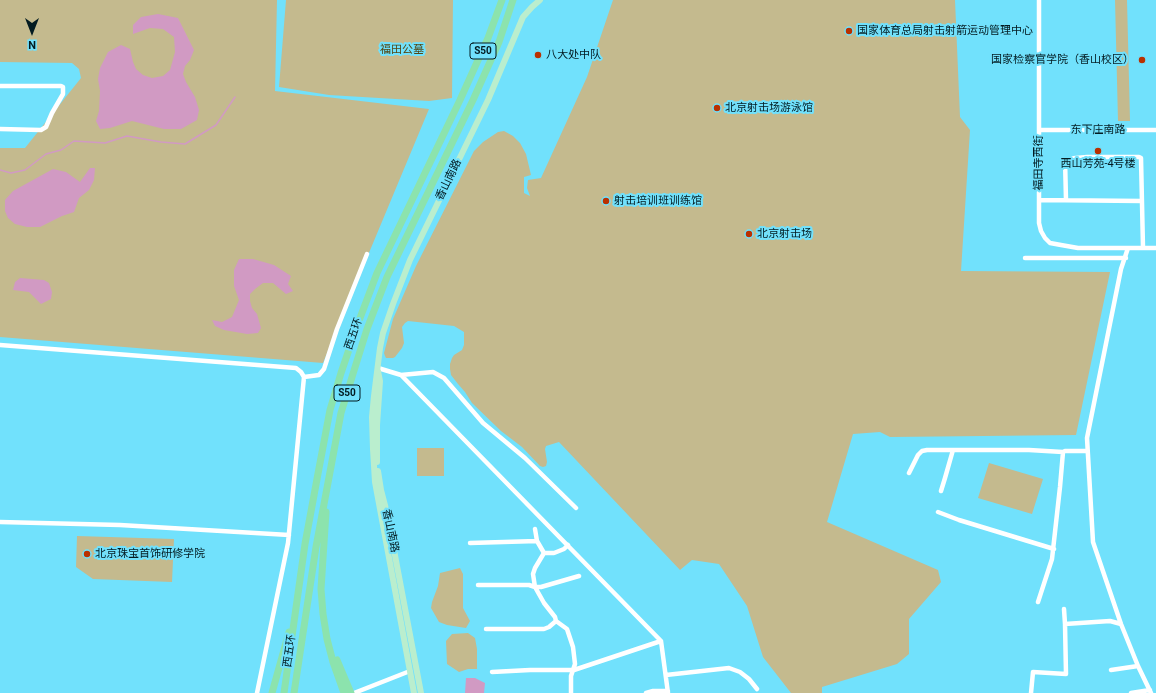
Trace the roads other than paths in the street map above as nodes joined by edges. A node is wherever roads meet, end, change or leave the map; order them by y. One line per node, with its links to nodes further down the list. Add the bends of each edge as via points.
1 (502, 0): 42 (highway, 西五环 / S50, via 488,38 377,273 356,326 330,410)
2 (513, 0): 26 (highway, 西五环 / S50, via 473,100 388,277 367,329 341,413)
3 (540, 0): 19 (main road, 香山南路, via 523,17 488,100 413,253 384,333)
4 (1039, 0): 7 (street, 福田寺西街)
5 (0, 86): 6 (street, via 61,86 63,94 46,127 41,130)
6 (0, 129)
7 (1039, 130): 8 (street, 东下庄南路); 9 (street, 福田寺西街)
8 (1156, 130)
9 (1039, 200): 10 (street); 12 (street, 福田寺西街, via 1040,231 1050,243 1078,248)
10 (1066, 200): 11 (street); 11 (street, via 1065,159 1139,157)
11 (1142, 201): 13 (street)
12 (1128, 248): 13 (street, 福田寺西街); 17 (street)
13 (1143, 248): 14 (street, 福田寺西街)
14 (1156, 248)
15 (367, 254): 21 (street, via 324,369 319,375)
16 (1025, 258): 17 (street)
17 (1126, 258): 24 (street, via 1121,269 1086,438)
18 (0, 345): 21 (street, via 296,368)
19 (378, 368): 20 (street); 52 (main road, 香山南路, via 372,417 375,482); 65 (main road, 香山南路, via 380,381 377,469)
20 (401, 375): 28 (street, via 433,372 444,378 483,423 525,458); 35 (street)
21 (304, 377): 32 (street)
22 (953, 450): 23 (street); 25 (street, via 922,451); 27 (street)
23 (1063, 452): 24 (street); 36 (street)
24 (1087, 452): 46 (street, via 1093,542)
25 (909, 473)
26 (328, 482): 55 (highway, via 321,589 323,614 327,639); 58 (highway, 西五环 / S50)
27 (941, 491)
28 (576, 508)
29 (938, 512): 36 (street)
30 (0, 522): 32 (street, via 120,525)
31 (536, 529): 33 (street)
32 (288, 535): 62 (street)
33 (537, 541): 34 (street); 37 (street)
34 (470, 543)
35 (568, 545): 37 (street, via 554,553); 48 (street)
36 (1054, 549): 41 (street)
37 (544, 553): 40 (street, via 533,574)
38 (579, 576): 40 (street)
39 (478, 585): 40 (street)
40 (535, 587): 44 (street)
41 (1038, 602)
42 (296, 603): 57 (highway, 西五环 / S50); 59 (highway)
43 (1064, 609): 45 (street)
44 (556, 621): 47 (street, via 544,629); 50 (street, via 567,629 573,647)
45 (1065, 624): 46 (street, via 1110,621); 68 (street, via 1066,674 1033,672)
46 (1121, 624): 49 (street)
47 (486, 629)
48 (661, 641): 50 (street); 54 (street)
49 (1138, 666): 51 (street); 61 (street)
50 (574, 670): 53 (street); 66 (street, via 571,676)
51 (1111, 670)
52 (410, 671): 63 (street); 64 (main road, 香山南路)
53 (492, 672)
54 (666, 675): 56 (street, via 729,668 750,679); 60 (street)
55 (345, 689): 63 (highway)
56 (757, 689)
57 (284, 691)
58 (294, 691)
59 (272, 692)
60 (668, 692): 67 (street)
61 (1151, 692): 69 (street)
62 (257, 693)
63 (353, 693)
64 (414, 693)
65 (422, 693)
66 (571, 693)
67 (646, 693)
68 (1031, 693)
69 (1131, 693)

